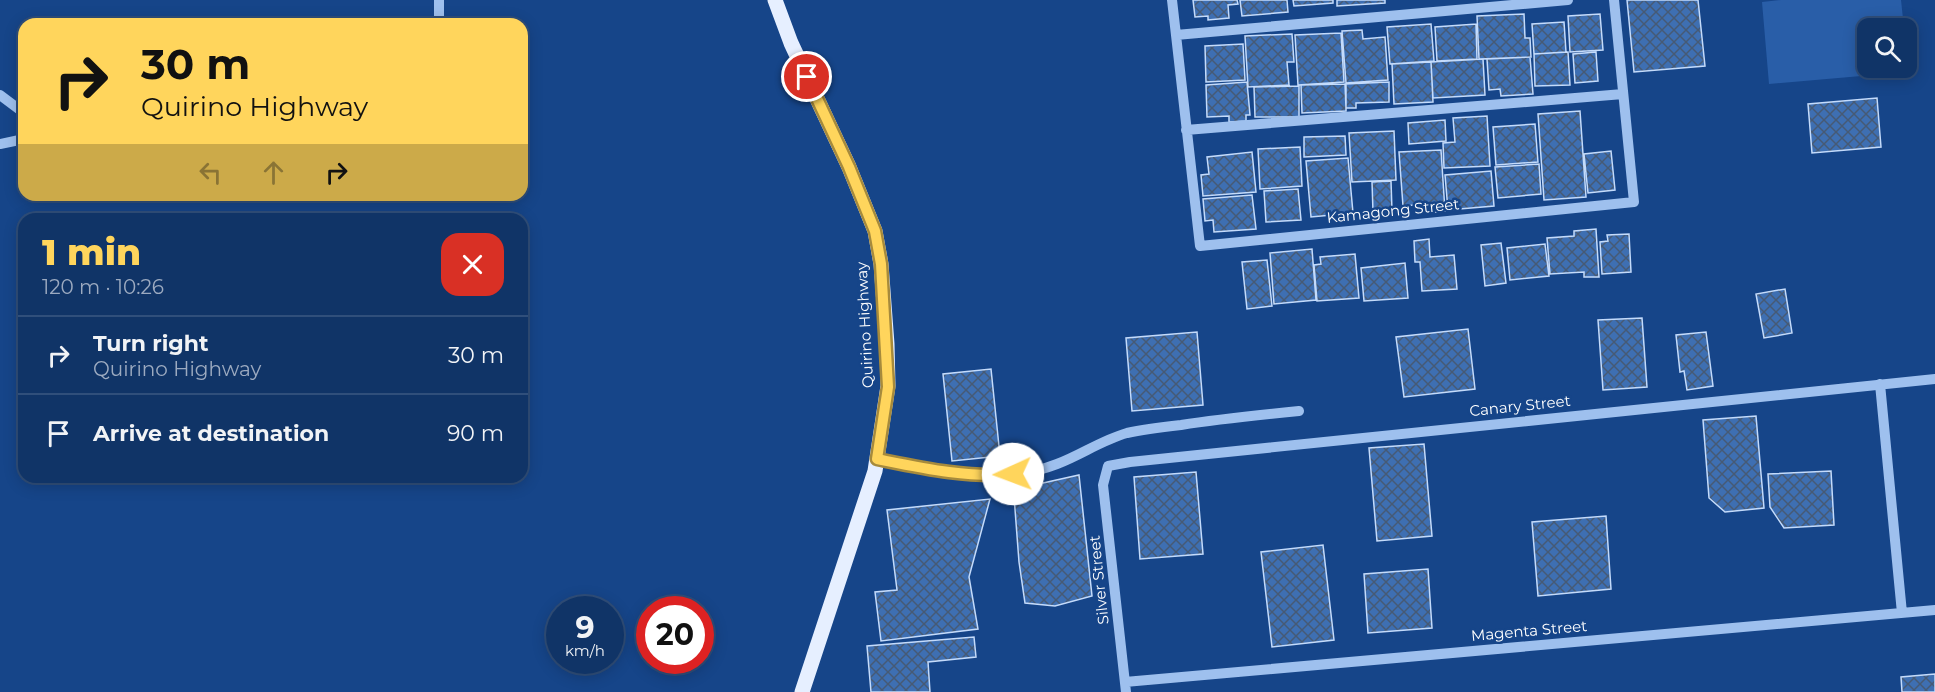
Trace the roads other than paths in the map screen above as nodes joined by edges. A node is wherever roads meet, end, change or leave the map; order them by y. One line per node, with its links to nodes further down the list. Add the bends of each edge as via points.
1 (439, 0): 6 (street)
2 (775, 0): 17 (main road, Quirino Highway, via 875,231 881,264 888,387)
3 (1173, 0): 7 (street, Kamagong Street)
4 (1568, 0): 7 (street)
5 (1614, 0): 8 (street, Kamagong Street)
6 (439, 18)
7 (1176, 35): 11 (street, Kamagong Street)
8 (1623, 94): 11 (street); 11 (street, Kamagong Street, via 1634,202 1200,246)
9 (0, 95): 10 (street)
10 (18, 108)
11 (1186, 130)
12 (18, 140): 13 (street)
13 (0, 144)
14 (1935, 378): 15 (street, Canary Street)
15 (1880, 384): 18 (street, Canary Street); 20 (street)
16 (1299, 411): 17 (street, via 1141,430 1113,438 1058,464 1013,474 945,473)
17 (877, 459): 22 (main road, Quirino Highway)
18 (1108, 466): 21 (street, Silver Street, via 1103,485)
19 (1935, 610): 20 (street, Magenta Street)
20 (1902, 613): 21 (street, Magenta Street)
21 (1125, 687)
22 (802, 692)

